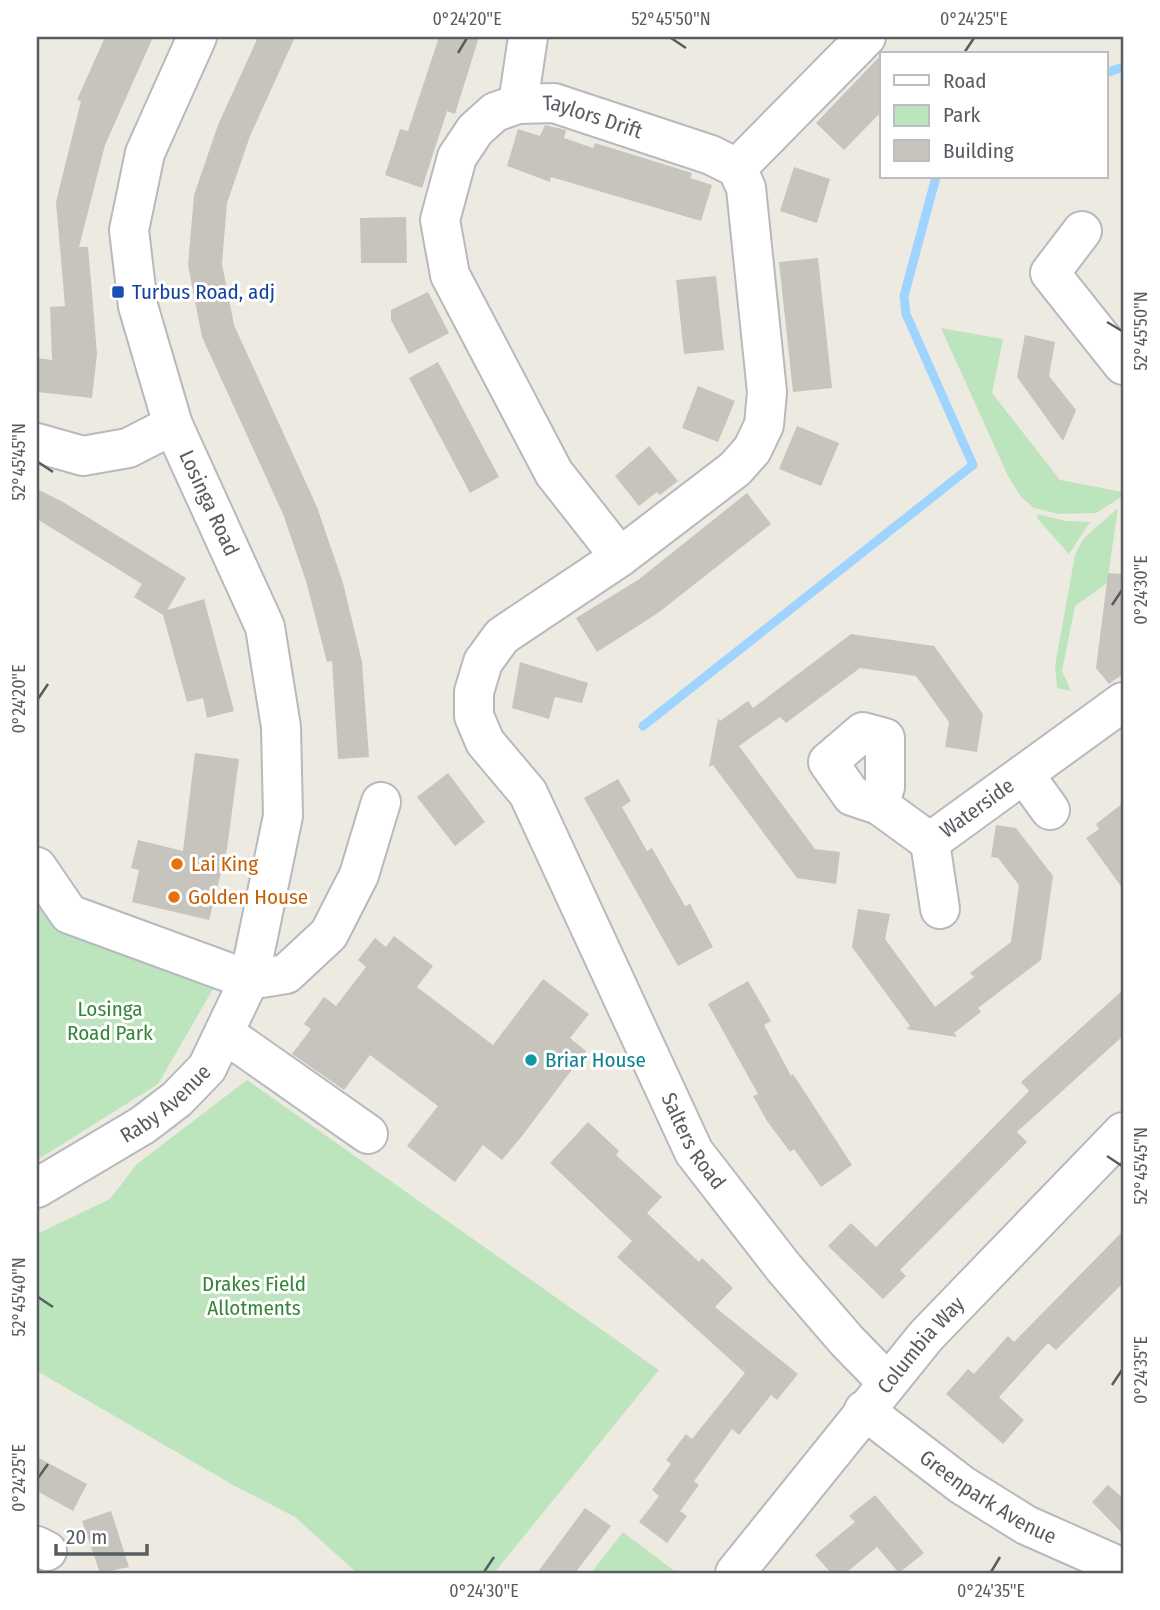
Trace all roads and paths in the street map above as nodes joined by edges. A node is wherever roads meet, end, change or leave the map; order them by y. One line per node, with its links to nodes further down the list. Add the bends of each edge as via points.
1 (197, 37): 8 (street, Losinga Road, via 145,153 129,230 138,306)
2 (528, 37): 4 (street)
3 (866, 37): 5 (street)
4 (519, 104): 5 (street, Taylors Drift, via 554,103 711,155); 10 (street, Taylors Drift, via 495,112 475,130 457,157 440,220 443,250 450,275 554,473)
5 (737, 168): 10 (street, via 746,188 767,392 764,425 752,450 734,469)
6 (1082, 231): 7 (street, via 1050,273)
7 (1118, 348)
8 (173, 425): 9 (street, via 128,448 83,456); 19 (street, Losinga Road, via 265,626 281,726 283,816)
9 (37, 443)
10 (620, 557): 24 (street, Salters Road, via 502,636 483,662 474,692 474,716 485,742 528,793 694,1152)
11 (1123, 702): 12 (street, Waterside)
12 (1024, 774): 15 (street, Waterside); 16 (street, Waterside)
13 (381, 802): 19 (street, via 359,875 328,934 286,974)
14 (879, 805): 16 (street, Waterside)
15 (1050, 810)
16 (930, 842): 18 (street, Waterside)
17 (37, 867): 19 (street, via 69,914)
18 (940, 909)
19 (249, 980): 20 (street, Raby Avenue)
20 (224, 1033): 22 (street); 23 (street, Raby Avenue, via 207,1068 177,1099 143,1125)
21 (1123, 1132): 24 (street, Columbia Way, via 926,1336)
22 (368, 1134)
23 (37, 1188)
24 (875, 1396): 25 (street, Greenpark Avenue, via 962,1485); 26 (street, Columbia Way)
25 (1102, 1566)
26 (735, 1573)

